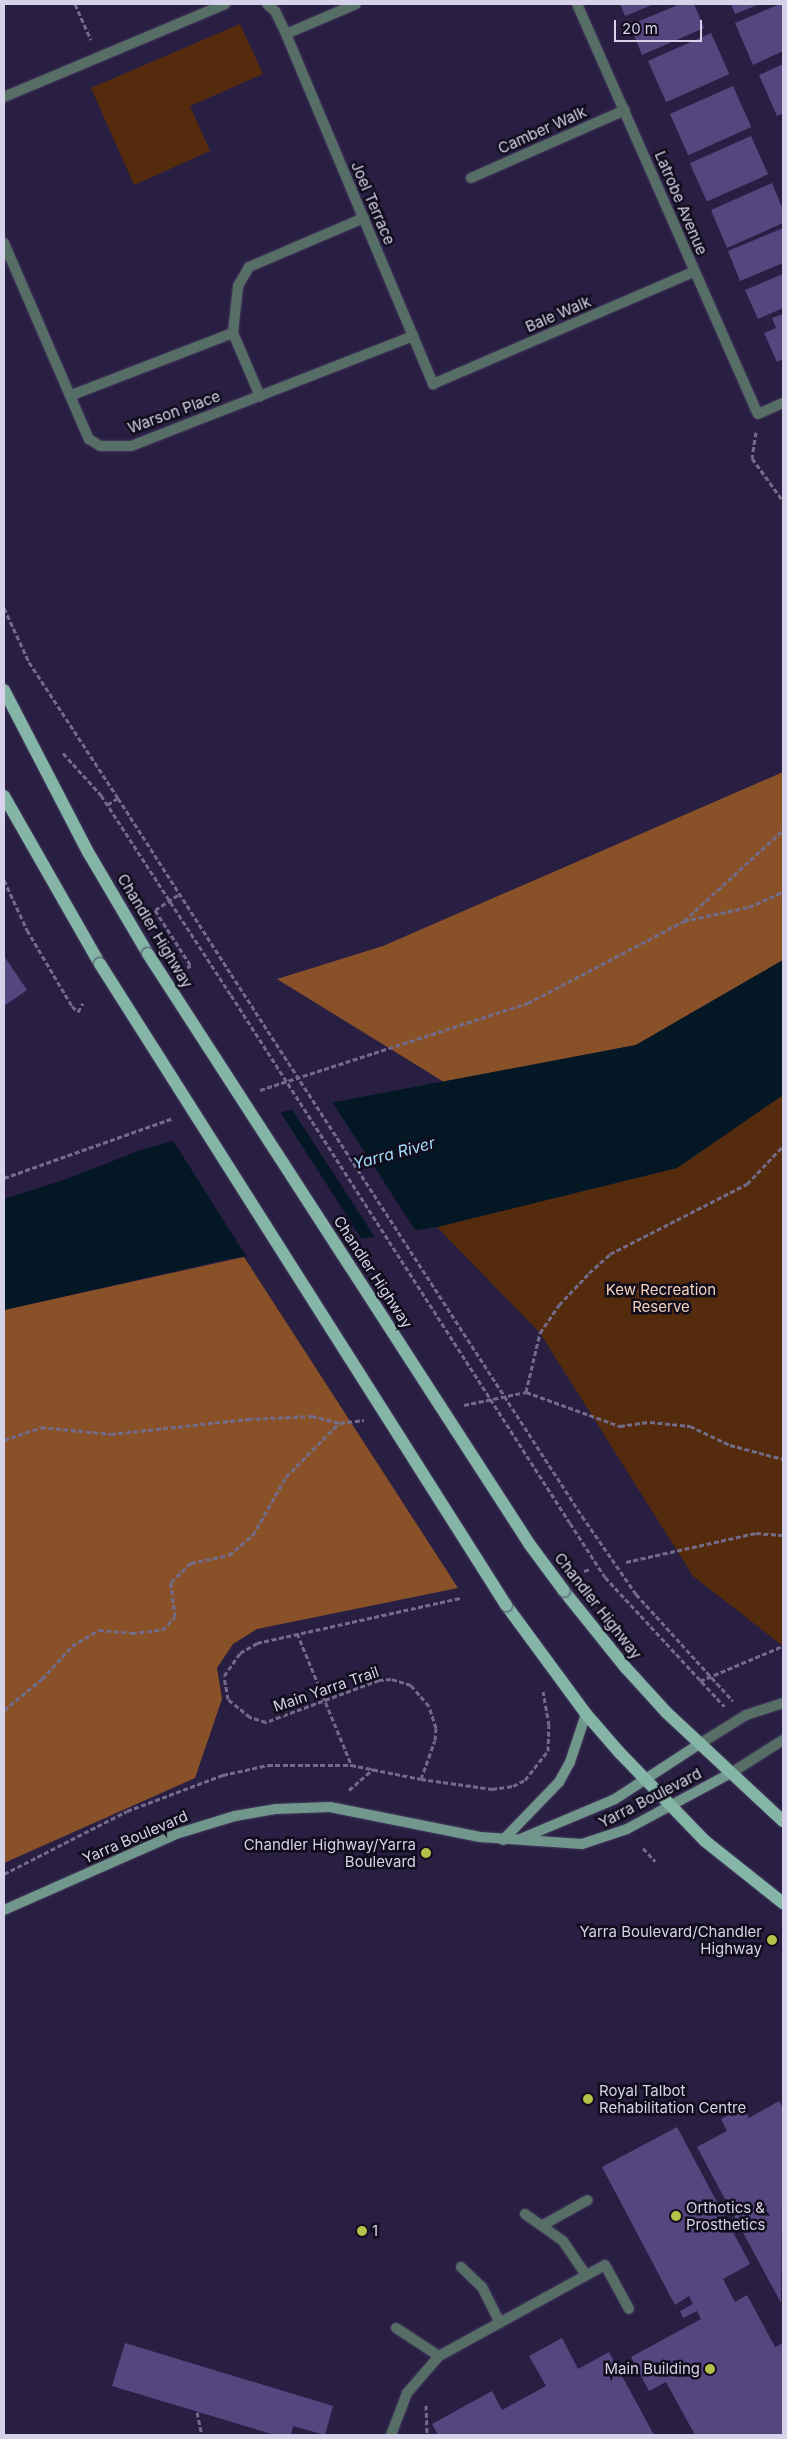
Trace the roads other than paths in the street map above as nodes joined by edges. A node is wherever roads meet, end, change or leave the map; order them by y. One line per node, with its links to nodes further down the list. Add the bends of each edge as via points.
1 (225, 4): 6 (street)
2 (267, 4): 5 (street, via 275,10)
3 (356, 4): 5 (street)
4 (577, 4): 7 (street, Latrobe Avenue)
5 (286, 34): 9 (street, Joel Terrace)
6 (4, 96)
7 (625, 110): 8 (street, Camber Walk); 11 (street, Latrobe Avenue)
8 (471, 178)
9 (364, 218): 12 (street, via 249,267 238,286); 13 (street, Joel Terrace)
10 (4, 243): 15 (street, Warson Place)
11 (695, 271): 14 (street, Bale Walk); 17 (street, Latrobe Avenue, via 758,414)
12 (233, 333): 15 (street); 16 (street)
13 (413, 336): 14 (street, Joel Terrace); 16 (street, Warson Place)
14 (433, 384)
15 (72, 395): 16 (street, Warson Place, via 89,439 100,446 131,446)
16 (260, 396)
17 (783, 403)
18 (4, 690): 23 (main road, Chandler Highway, bridge, via 88,852 148,954 530,1545 626,1668)
19 (4, 796): 21 (main road, bridge, via 100,964 506,1605)
20 (783, 1703): 23 (street, via 746,1715)
21 (586, 1714): 25 (main road); 28 (main road, via 570,1762 558,1782)
22 (783, 1740): 24 (street)
23 (700, 1743): 24 (main road, Chandler Highway); 25 (main road, Yarra Boulevard)
24 (731, 1773): 26 (main road, Yarra Boulevard); 27 (main road, Chandler Highway)
25 (645, 1780): 26 (main road); 29 (main road, Yarra Boulevard, via 605,1804)
26 (672, 1807): 29 (main road, Yarra Boulevard, via 592,1842 570,1845); 30 (main road, via 720,1854)
27 (783, 1821)
28 (504, 1840): 29 (main road, Yarra Boulevard); 31 (main road, Yarra Boulevard, via 330,1807 276,1809 243,1814 176,1834)
29 (520, 1840)
30 (783, 1903)
31 (4, 1910)
32 (588, 2200): 34 (street)
33 (525, 2214): 34 (street)
34 (543, 2225): 36 (street, via 563,2241)
35 (461, 2267): 38 (street, via 482,2287)
36 (586, 2276): 37 (street, via 605,2265); 38 (street)
37 (629, 2310)
38 (500, 2323): 40 (street)
39 (396, 2328): 40 (street)
40 (439, 2356): 41 (street, via 406,2393)
41 (391, 2435)

